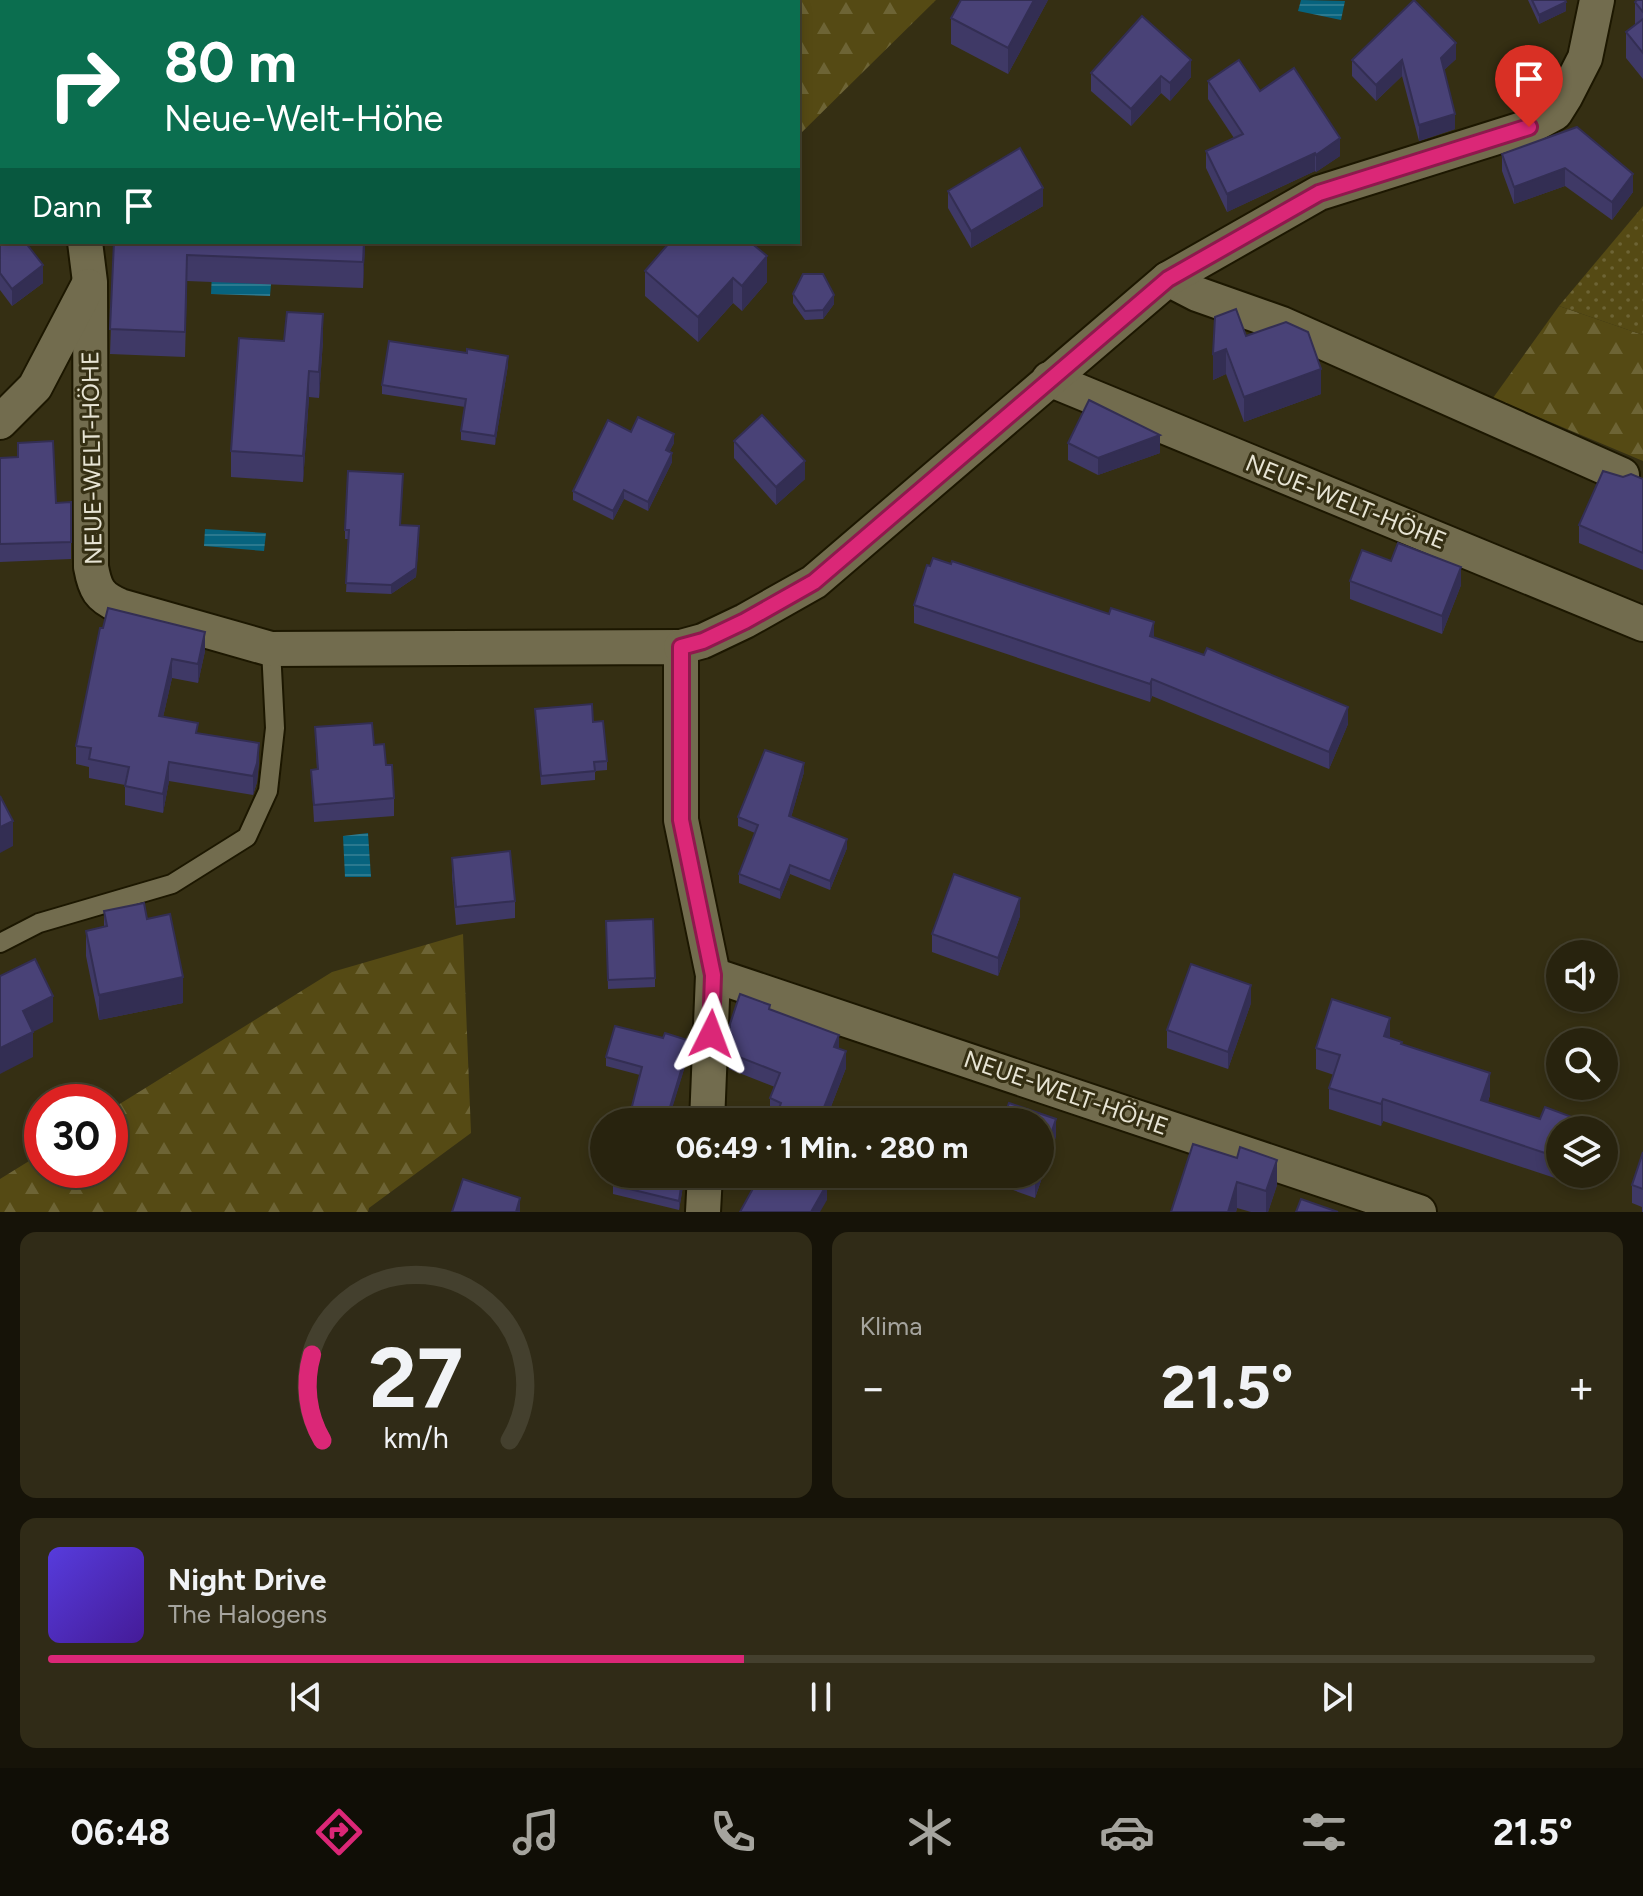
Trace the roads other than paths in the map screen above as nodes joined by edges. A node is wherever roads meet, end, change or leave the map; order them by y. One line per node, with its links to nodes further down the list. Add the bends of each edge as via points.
1 (1597, 0): 3 (street, NEUE-WELT-HÖHE, via 1585,58 1555,113 1529,127 1319,193)
2 (85, 244): 4 (street)
3 (1168, 279): 5 (street, NEUE-WELT-HÖHE); 7 (street)
4 (90, 282): 6 (street, via 35,387); 10 (street, NEUE-WELT-HÖHE, via 94,586 102,598 120,606)
5 (1049, 379): 8 (street, NEUE-WELT-HÖHE); 9 (street, NEUE-WELT-HÖHE, via 814,582 745,621)
6 (0, 422)
7 (1622, 475)
8 (1643, 624)
9 (681, 647): 10 (street, NEUE-WELT-HÖHE); 12 (street, via 681,820)
10 (271, 649): 11 (lane, via 275,728 268,791 247,837 172,884 39,923)
11 (0, 943)
12 (713, 975): 13 (street); 16 (street, NEUE-WELT-HÖHE)
13 (708, 1108)
14 (704, 1188): 15 (street)
15 (703, 1212)
16 (1419, 1212)

